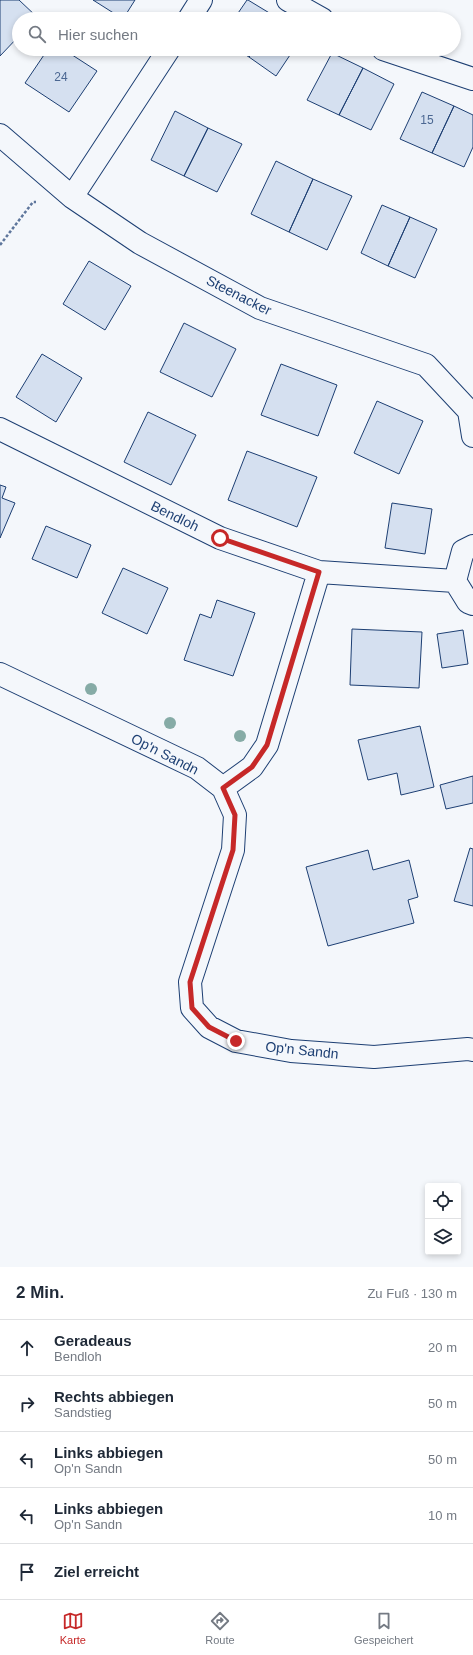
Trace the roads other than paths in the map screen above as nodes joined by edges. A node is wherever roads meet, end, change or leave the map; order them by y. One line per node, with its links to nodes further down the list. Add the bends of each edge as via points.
1 (201, 0): 3 (street)
2 (288, 0): 4 (street)
3 (193, 12)
4 (309, 12)
5 (164, 56): 9 (street)
6 (404, 56): 7 (street)
7 (473, 79)
8 (0, 135): 9 (street, Steenacker)
9 (72, 197): 11 (street, Steenacker, via 140,243 260,308 426,365 469,411)
10 (0, 429): 13 (street, Bendloh, via 220,538)
11 (473, 436)
12 (473, 546): 14 (street, via 463,551)
13 (319, 572): 14 (street, Bendloh); 17 (street, via 267,745 252,767)
14 (455, 581): 15 (street, via 468,602)
15 (473, 604)
16 (0, 674): 17 (street, Op'n Sandn, via 197,768)
17 (223, 788): 18 (street, Op'n Sandn, via 235,815 233,850 190,982 192,1008 209,1027 236,1041 291,1051 374,1057)
18 (473, 1050)

